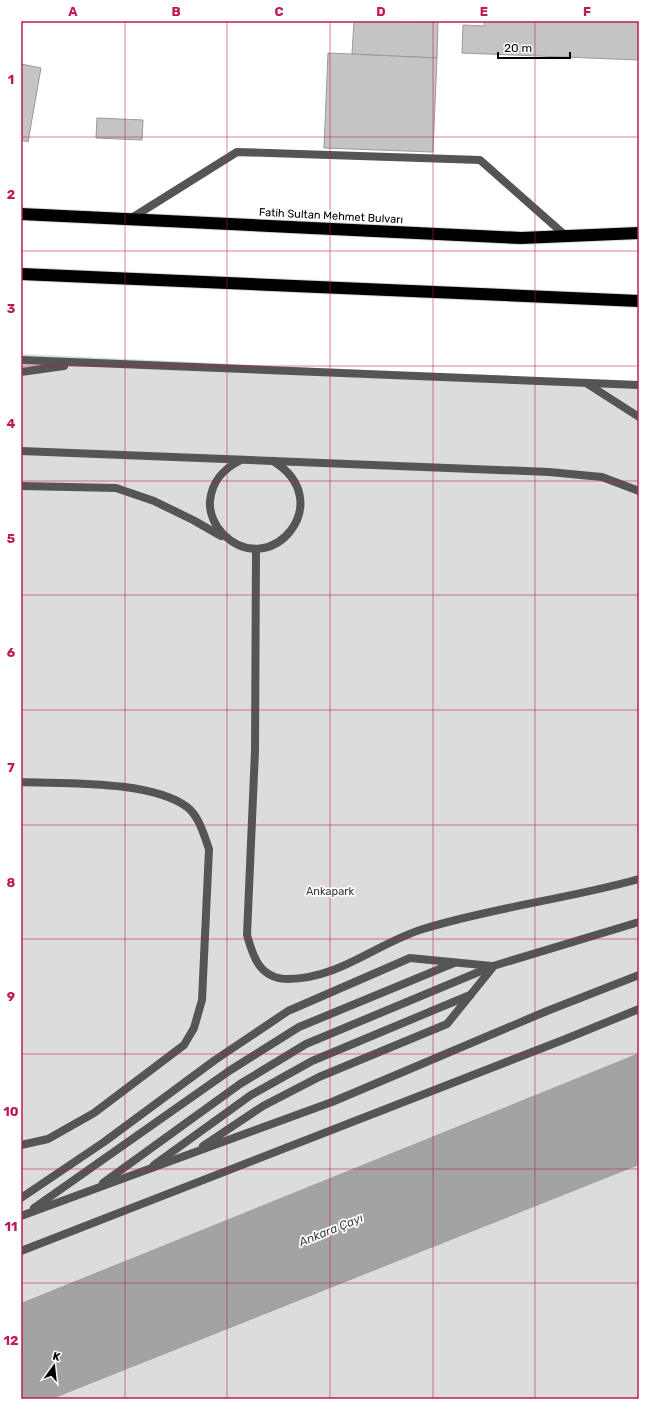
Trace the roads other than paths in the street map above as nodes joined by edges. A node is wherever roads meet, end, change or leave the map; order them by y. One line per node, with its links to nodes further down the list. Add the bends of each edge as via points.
1 (21, 214): 2 (highway, Fatih Sultan Mehmet Bulvarı)
2 (129, 220): 4 (highway, Fatih Sultan Mehmet Bulvarı, via 521,238); 4 (lane, via 237,152 480,160)
3 (639, 233): 4 (highway, Fatih Sultan Mehmet Bulvarı)
4 (566, 236)
5 (21, 274): 6 (highway)
6 (639, 301)
7 (21, 360): 8 (lane)
8 (87, 363): 9 (lane); 10 (lane)
9 (21, 372)
10 (586, 383): 11 (lane); 12 (lane)
11 (639, 385)
12 (639, 417)
13 (21, 451): 14 (lane)
14 (243, 460): 15 (lane); 18 (lane, via 229,466 219,476 212,489 212,518)
15 (273, 461): 17 (lane, via 549,472 602,477); 19 (lane, via 292,477 299,489 299,517 283,540)
16 (21, 486): 18 (lane, via 116,488 160,504)
17 (639, 491)
18 (229, 540): 19 (lane, via 242,547)
19 (256, 549): 21 (lane, via 255,751 247,935 252,955 260,967 270,974 287,979 322,975 422,929)
20 (21, 782): 28 (lane, via 94,785 164,795 188,807 202,827 209,850 202,1000 194,1028 184,1045 94,1113 48,1139)
21 (639, 879)
22 (639, 922): 24 (lane)
23 (455, 962): 24 (lane); 32 (lane, via 410,958 288,1011); 33 (lane, via 298,1027 229,1071)
24 (493, 966): 26 (lane); 31 (lane, via 306,1044 240,1084)
25 (639, 974): 29 (lane, via 332,1102)
26 (470, 995): 29 (lane, via 447,1024 312,1080 263,1106); 30 (lane, via 312,1061 250,1095)
27 (639, 1009): 34 (lane)
28 (21, 1145)
29 (192, 1153): 30 (lane)
30 (144, 1172): 31 (lane)
31 (96, 1188): 33 (lane)
32 (21, 1198)
33 (23, 1215)
34 (21, 1251)

